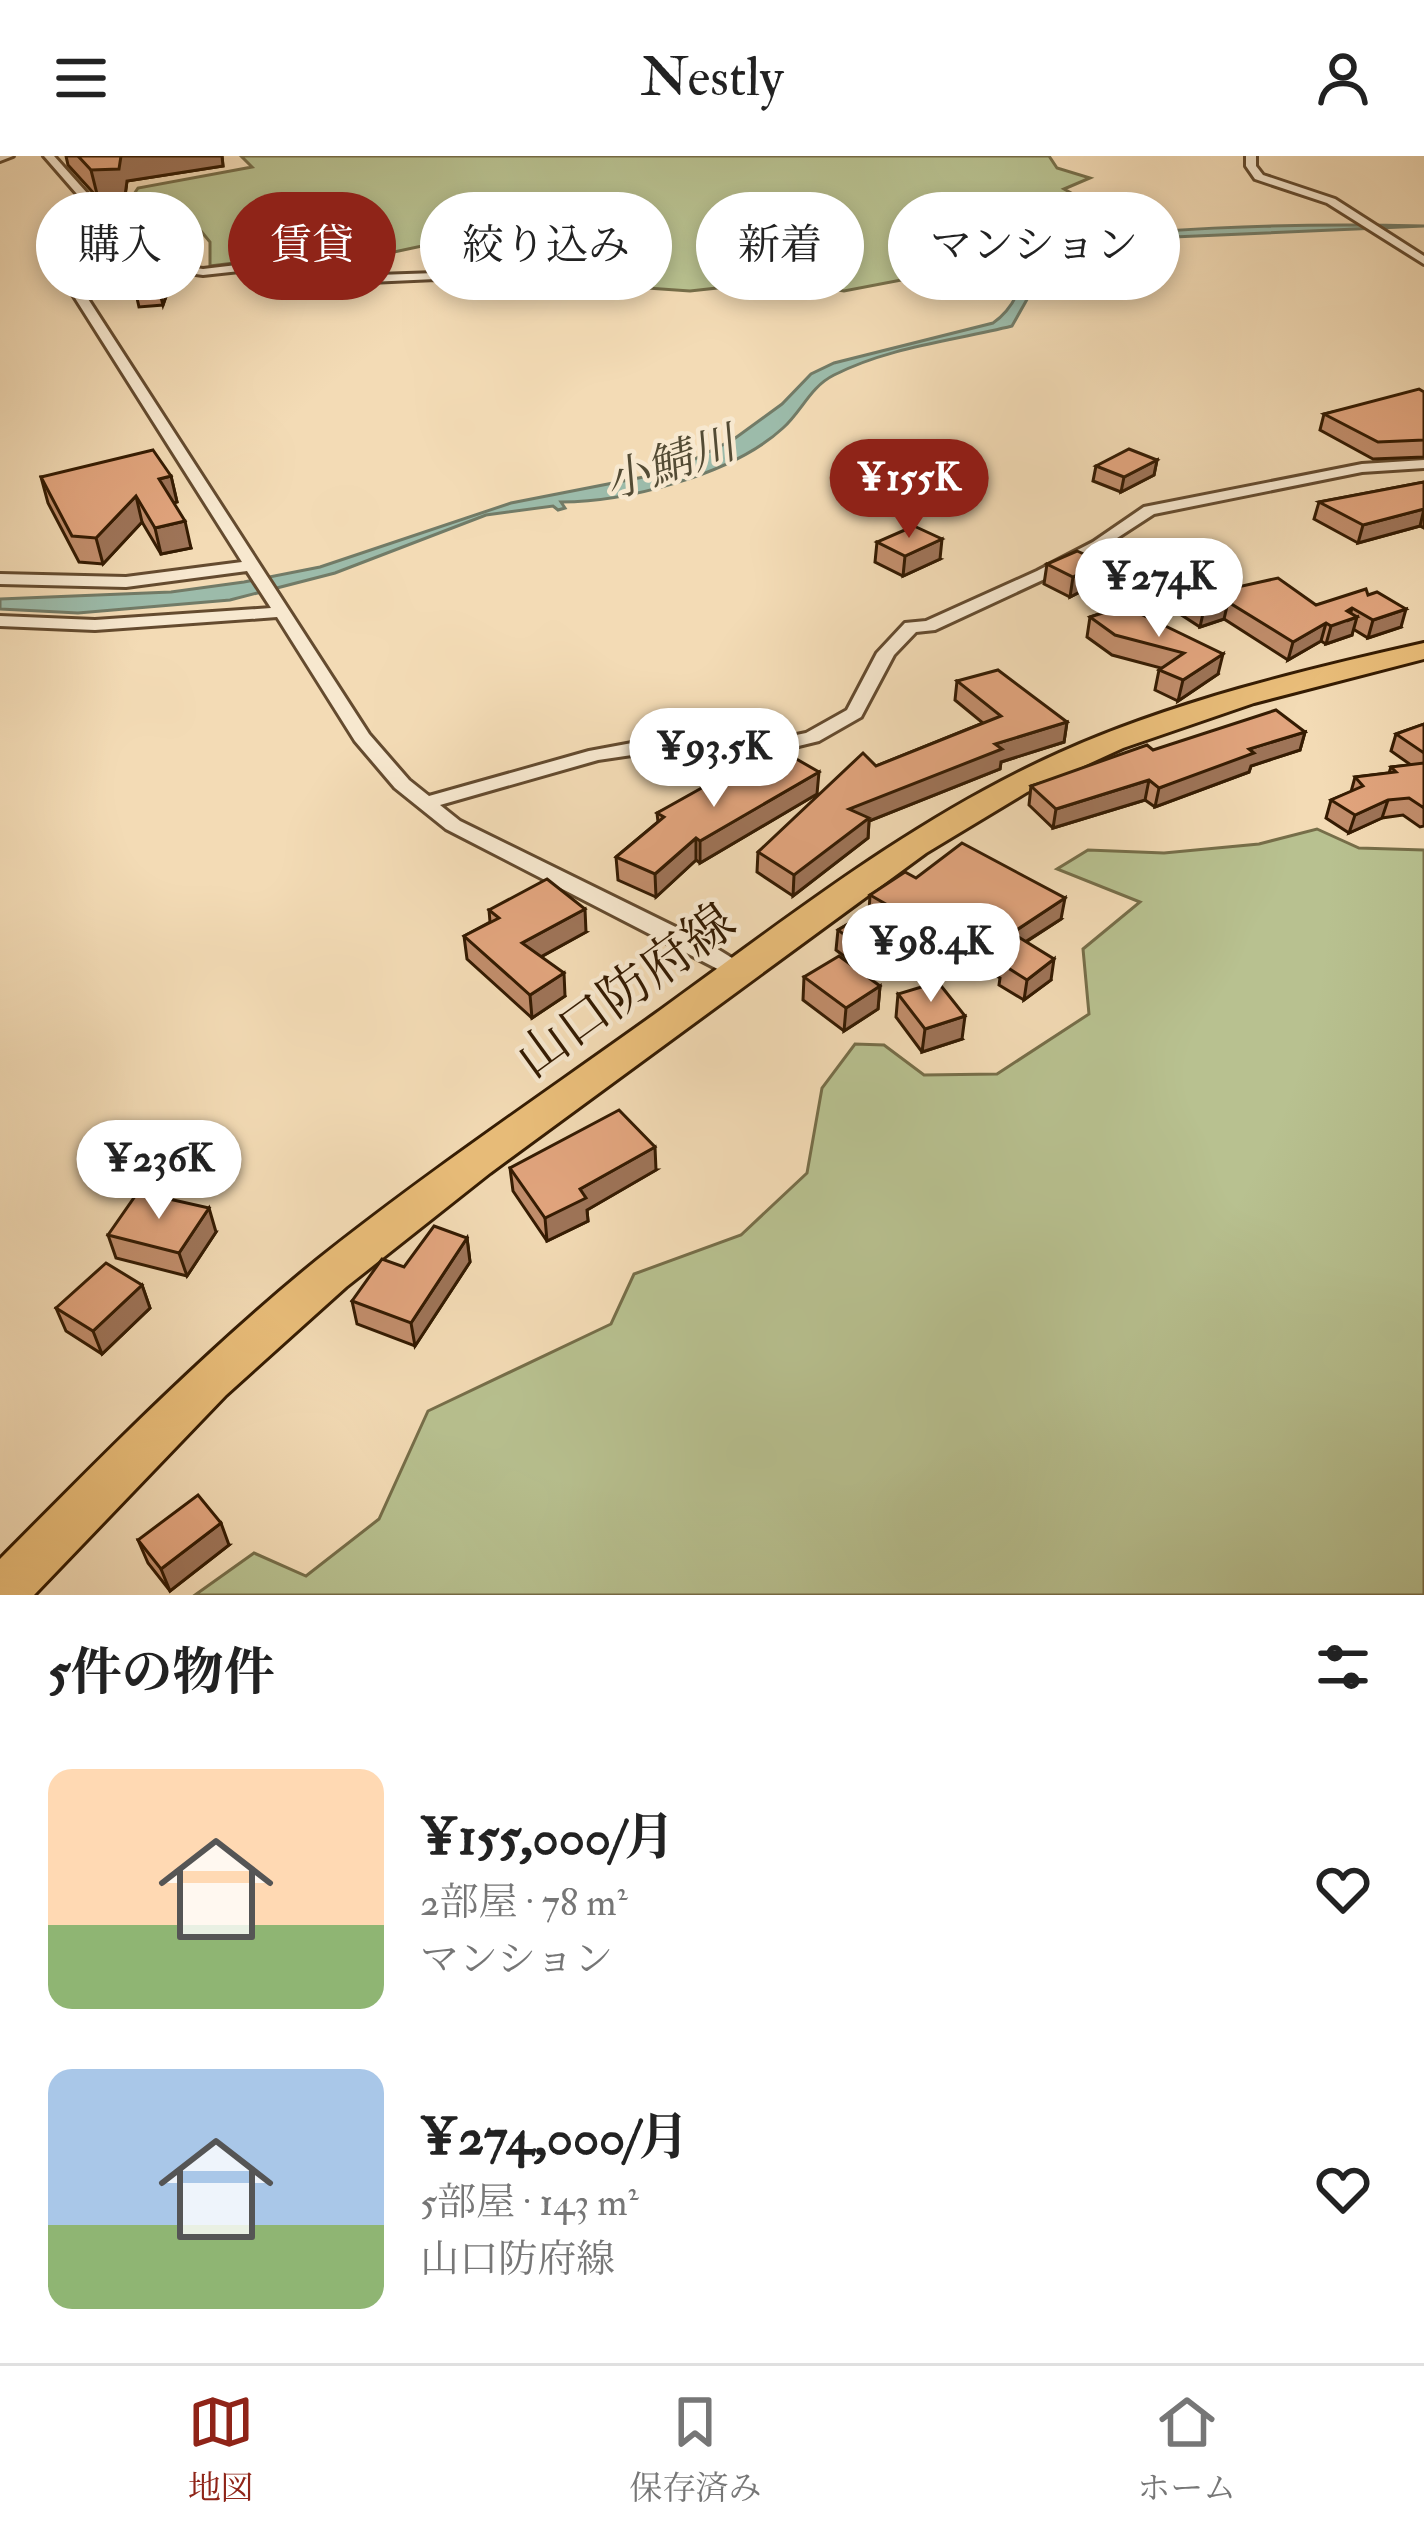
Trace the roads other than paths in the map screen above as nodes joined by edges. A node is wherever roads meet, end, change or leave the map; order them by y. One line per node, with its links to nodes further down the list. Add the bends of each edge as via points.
1 (49, 156): 3 (street)
2 (1251, 156): 4 (street, via 1259,177 1331,201)
3 (81, 192)
4 (1424, 260)
5 (204, 272): 6 (street, via 297,261 346,280)
6 (420, 277)
7 (82, 300): 11 (street)
8 (1424, 464): 9 (street)
9 (1400, 466): 10 (street); 16 (street, via 1149,510 1087,550 929,626 911,627 886,653 854,712 812,737 596,755)
10 (1417, 482)
11 (253, 568): 12 (street, via 116,586); 13 (street)
12 (0, 579)
13 (278, 608): 14 (street, via 94,626); 16 (street, via 362,737)
14 (0, 621)
15 (1424, 651): 17 (main road, 山口防府線, via 1235,698 1068,761 923,839)
16 (425, 803): 17 (street, via 453,825)
17 (737, 971): 18 (main road, 山口防府線, via 286,1313)
18 (0, 1595)

